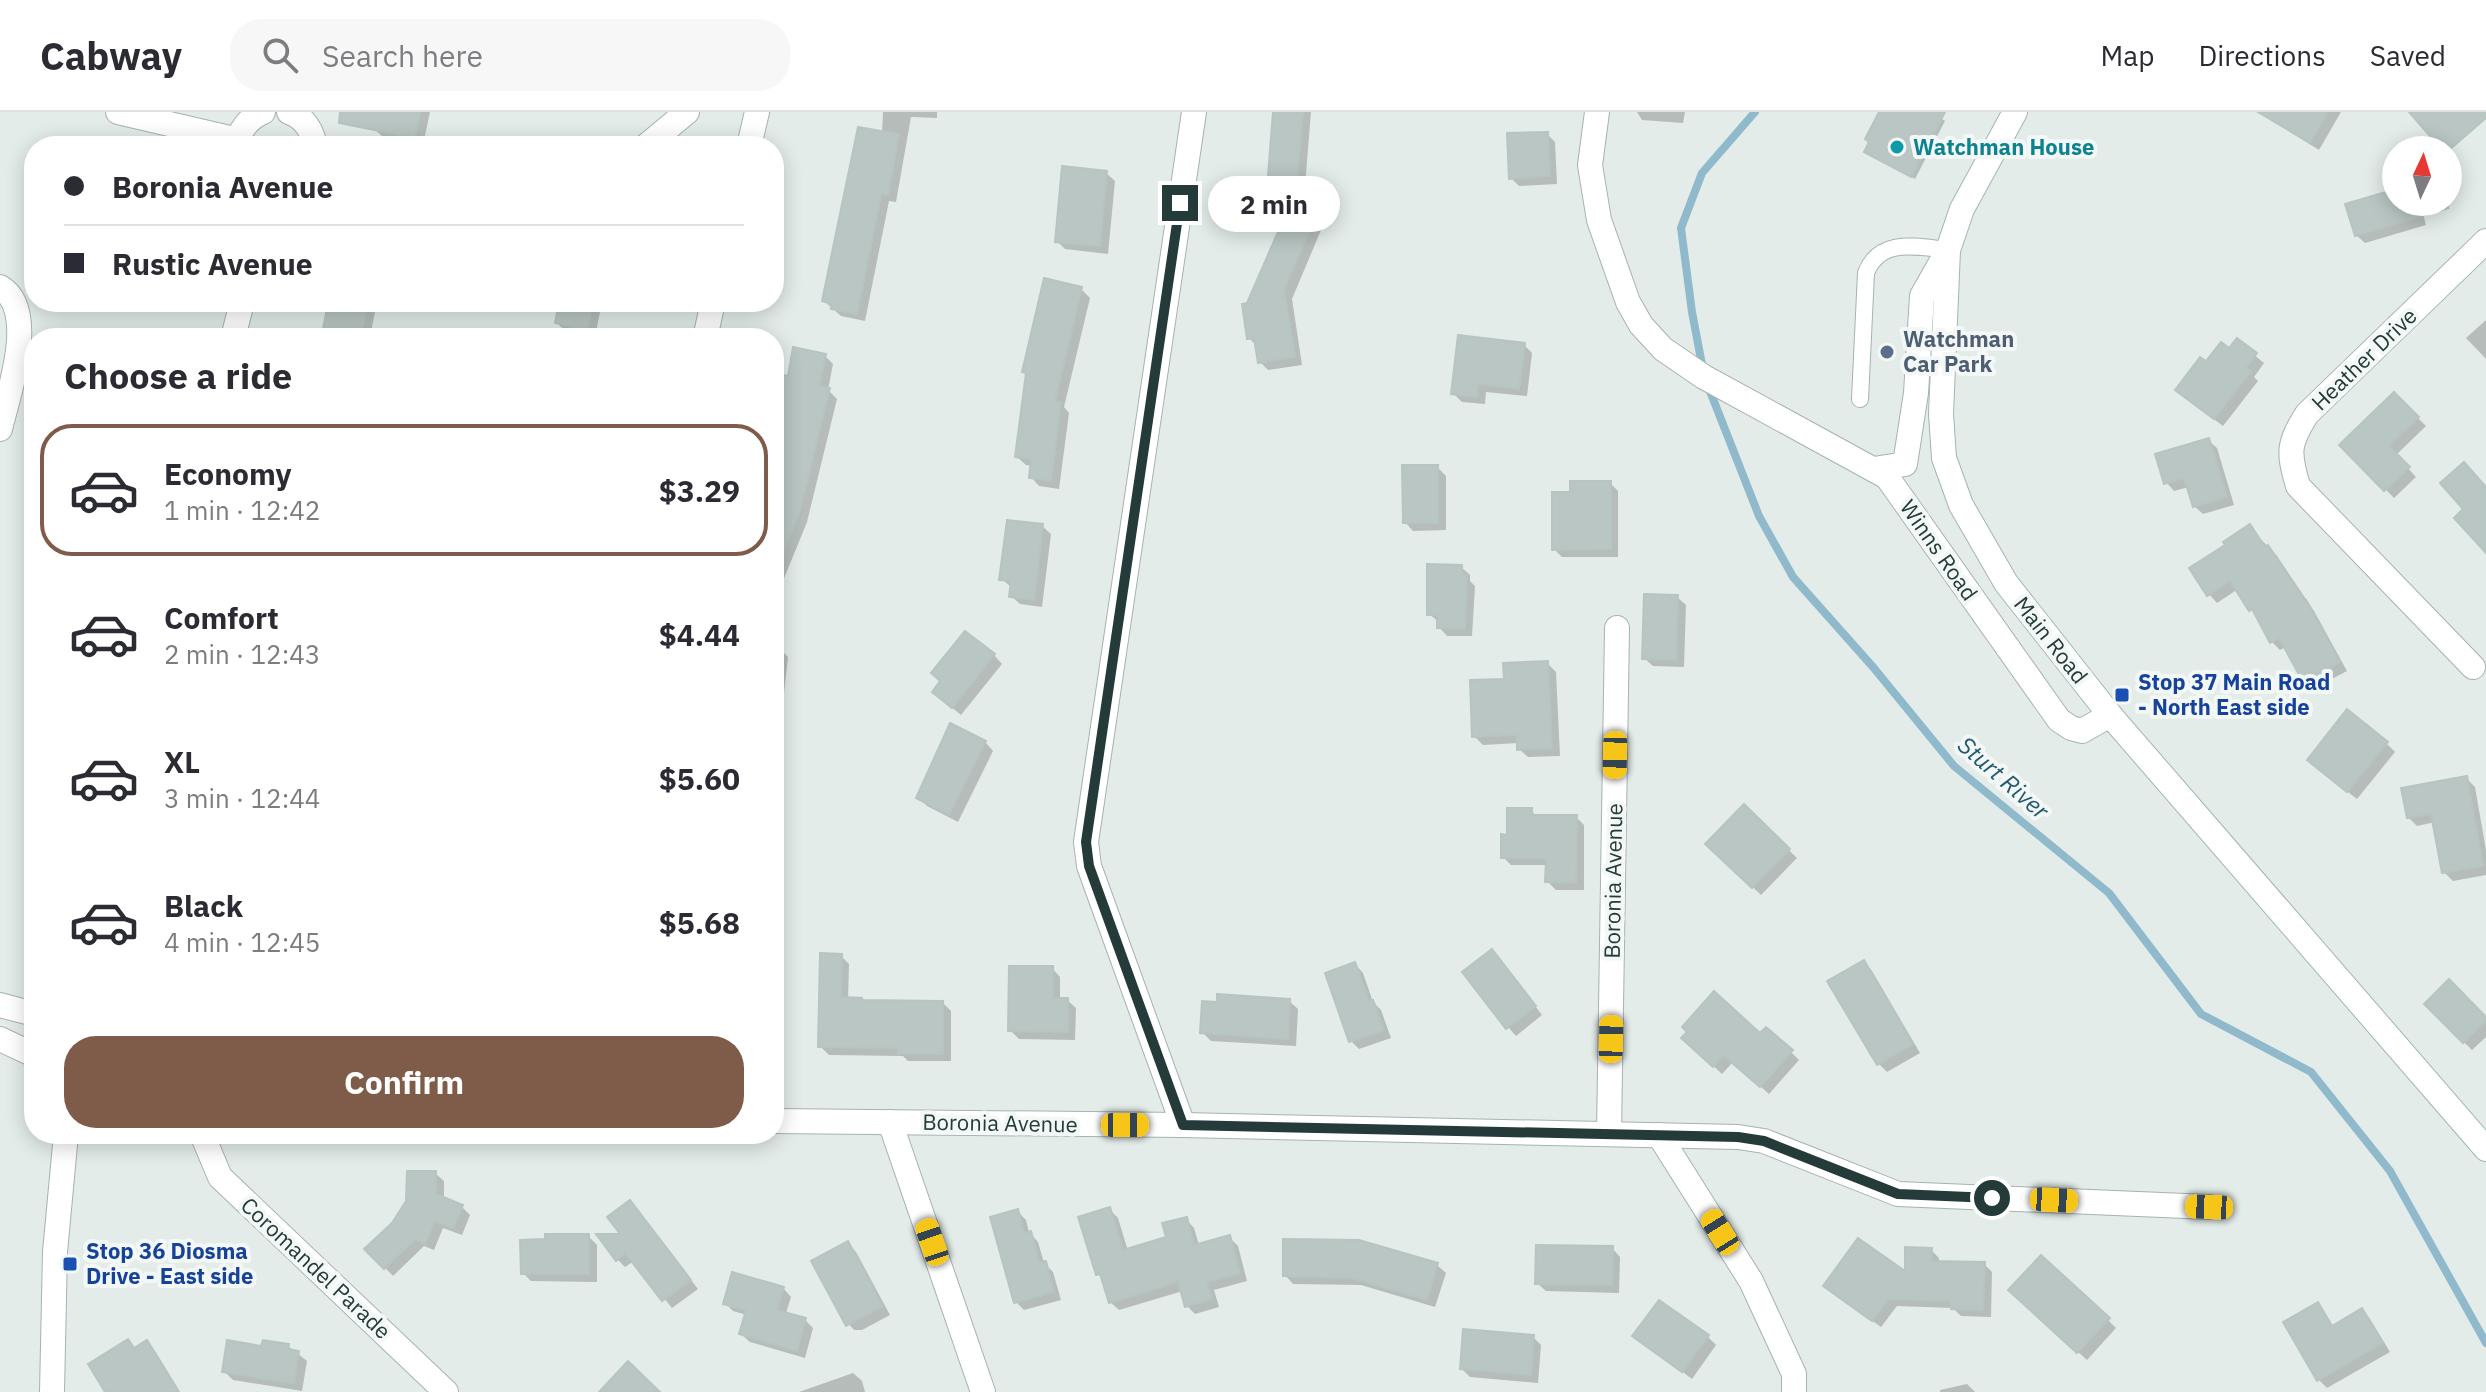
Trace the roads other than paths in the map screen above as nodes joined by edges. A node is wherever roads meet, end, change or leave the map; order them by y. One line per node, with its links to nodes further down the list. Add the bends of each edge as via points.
1 (118, 112): 9 (street)
2 (263, 112): 10 (street, via 250,120)
3 (289, 112): 11 (street, via 306,123)
4 (687, 112): 12 (street)
5 (757, 112): 13 (street)
6 (1194, 112): 29 (street, via 1086,842 1089,866)
7 (1597, 112): 19 (street, Winns Road, via 1590,165 1599,220 1641,325 1663,349 1732,393)
8 (2015, 112): 15 (street, Main Road, via 1962,209)
9 (211, 136)
10 (242, 136)
11 (313, 136)
12 (658, 136)
13 (751, 136)
14 (2486, 241): 21 (street, Heather Drive, via 2307,414 2293,436 2290,460 2298,486)
15 (1948, 250): 17 (lane, via 1892,247 1870,263); 19 (street, via 1922,296 1905,464); 22 (street, Main Road, via 1944,458 1961,505 2006,583)
16 (0, 287): 18 (street, via 13,301 21,329)
17 (1860, 399)
18 (0, 429)
19 (1874, 469): 22 (street, Winns Road, via 1887,477 2059,720 2082,731)
20 (1617, 628): 30 (street, Boronia Avenue)
21 (2473, 667)
22 (2110, 715): 34 (street, Main Road)
23 (0, 1005): 24 (street)
24 (24, 1011)
25 (0, 1039): 26 (street)
26 (24, 1050)
27 (784, 1121): 28 (street, Boronia Avenue)
28 (890, 1122): 29 (street, Boronia Avenue); 38 (street)
29 (1183, 1125): 30 (street, Boronia Avenue)
30 (1609, 1134): 31 (street, Boronia Avenue)
31 (1659, 1135): 35 (street, Boronia Avenue, via 1764,1141 1898,1194); 39 (street, via 1751,1281 1794,1374)
32 (65, 1144): 36 (street, via 55,1252)
33 (206, 1144): 37 (street, Coromandel Parade, via 220,1177)
34 (2486, 1149)
35 (2209, 1207)
36 (52, 1392)
37 (446, 1392)
38 (983, 1392)
39 (1794, 1392)

